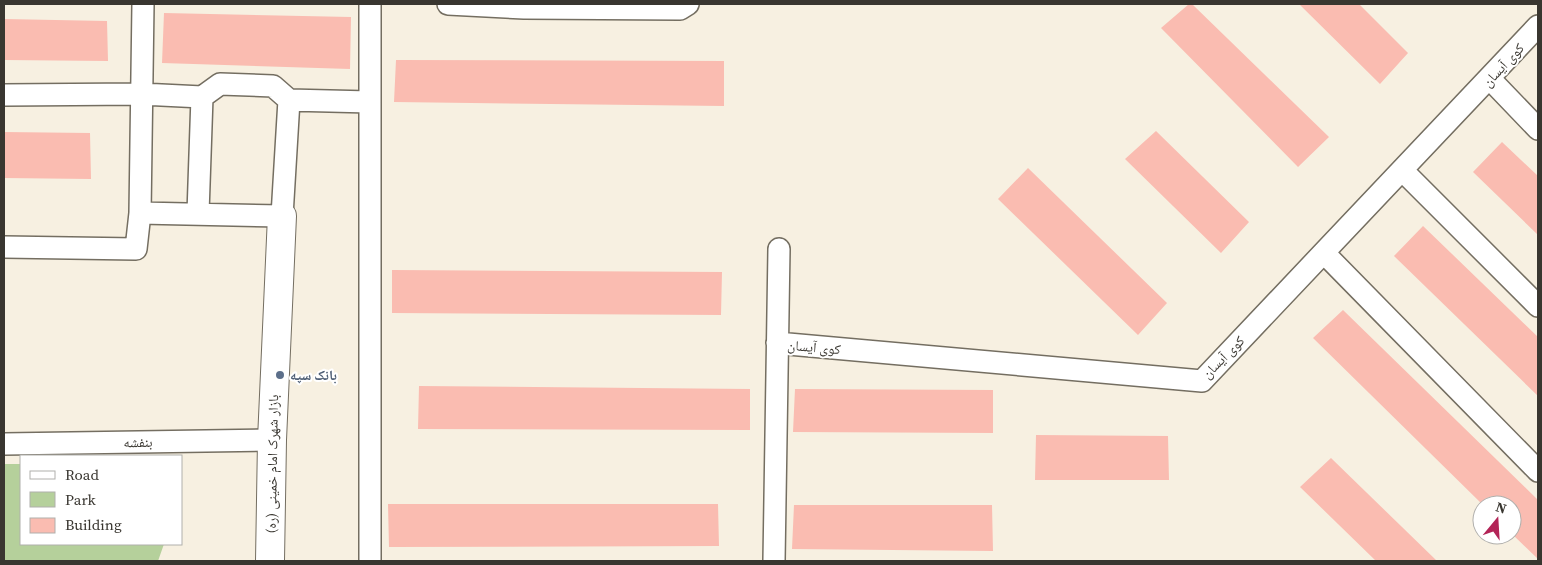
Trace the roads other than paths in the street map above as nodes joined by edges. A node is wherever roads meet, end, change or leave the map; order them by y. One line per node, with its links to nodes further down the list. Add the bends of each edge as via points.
1 (143, 4): 8 (street)
2 (370, 4): 12 (street)
3 (448, 4): 5 (street)
4 (688, 4): 5 (street, via 680,9)
5 (524, 6)
6 (1538, 26): 7 (street, کوی آیسان)
7 (1490, 79): 13 (street); 14 (street, کوی آیسان)
8 (141, 94): 9 (street); 10 (street); 15 (street)
9 (4, 95)
10 (202, 98): 11 (street, via 220,84 273,86); 16 (street)
11 (289, 100): 12 (street); 17 (street)
12 (370, 102): 27 (street)
13 (1538, 129)
14 (1403, 171): 20 (street, کوی آیسان); 21 (street)
15 (140, 213): 16 (street); 18 (street, via 136,250)
16 (198, 213): 17 (street)
17 (282, 216): 23 (street, بازار شهرک امام خمینی (ره))
18 (4, 247)
19 (778, 249): 22 (street)
20 (1324, 253): 22 (street, کوی آیسان, via 1202,381); 25 (street)
21 (1538, 306)
22 (777, 343): 28 (street)
23 (272, 440): 24 (street, بنفشه); 26 (street, بازار شهرک امام خمینی (ره))
24 (4, 444)
25 (1538, 471)
26 (270, 561)
27 (370, 561)
28 (774, 561)

